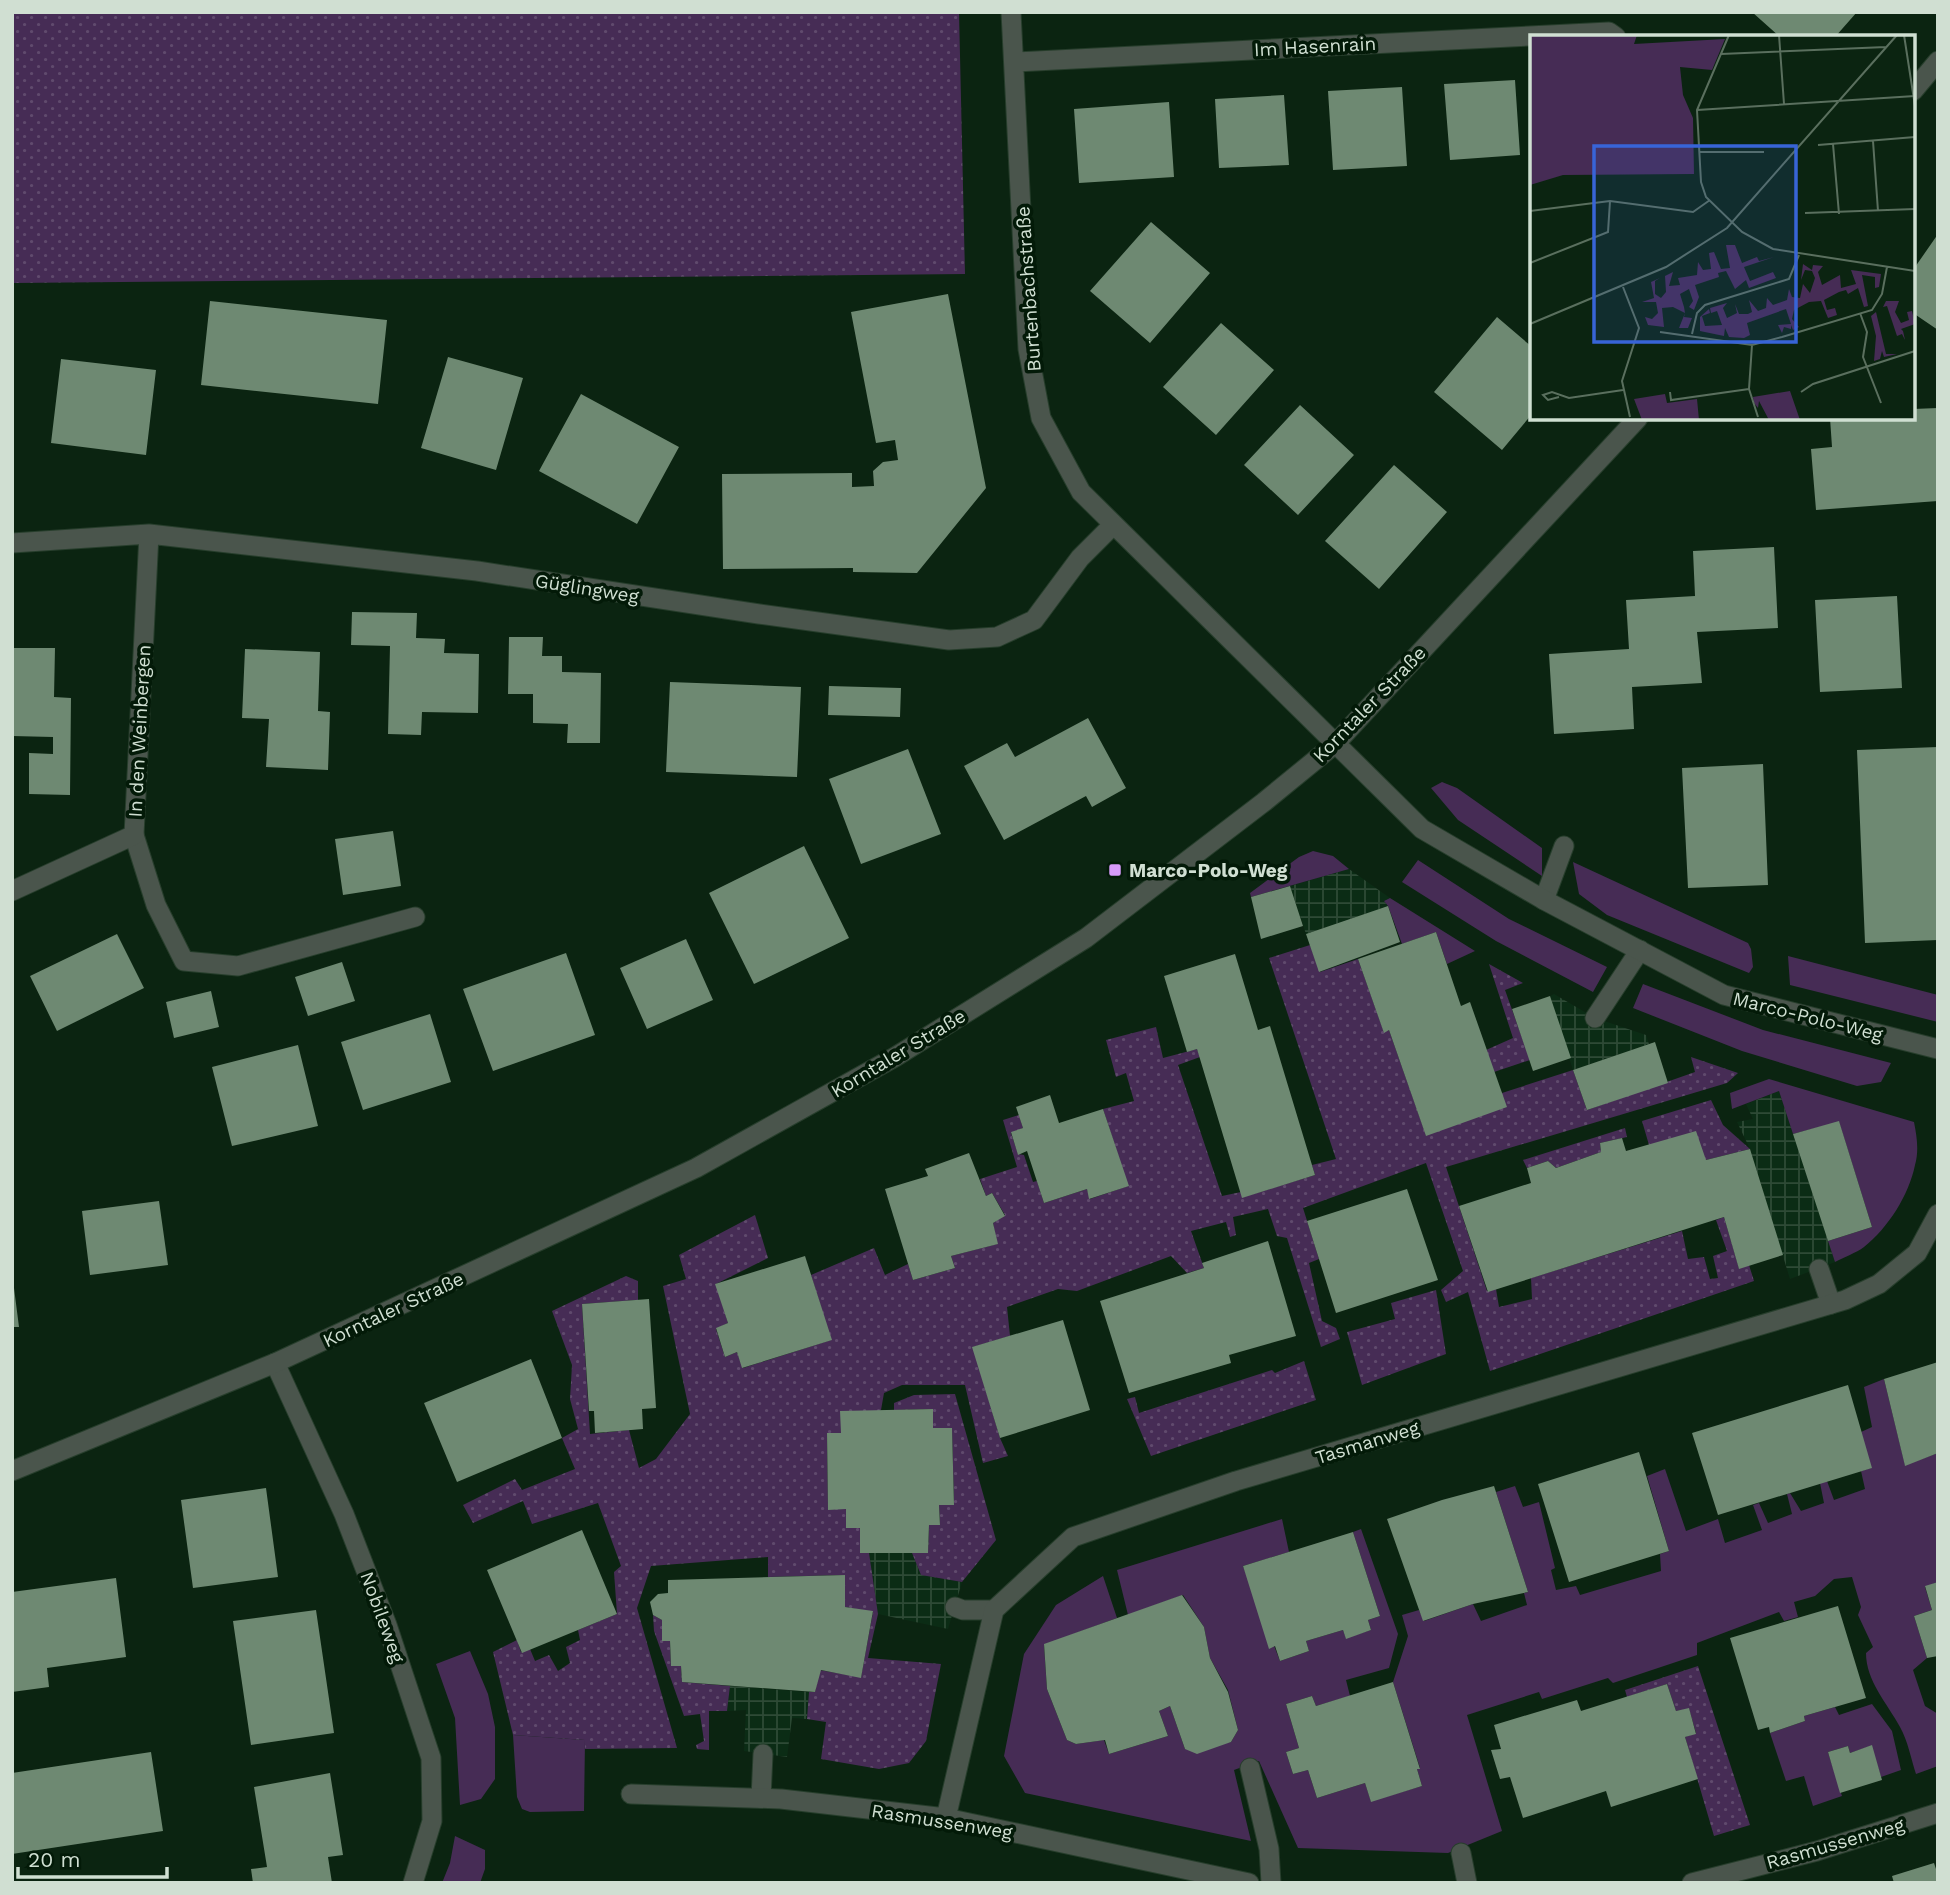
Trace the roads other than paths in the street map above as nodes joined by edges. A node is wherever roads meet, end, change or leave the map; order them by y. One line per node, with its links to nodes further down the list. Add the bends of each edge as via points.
1 (1011, 12): 6 (street, Burtenbachstraße)
2 (1530, 35): 6 (street, Im Hasenrain)
3 (1537, 35): 4 (street, Im Hasenrain)
4 (1613, 35)
5 (1938, 61): 7 (street)
6 (1014, 62): 9 (street, Burtenbachstraße, via 1028,349 1041,418 1081,492)
7 (1915, 89)
8 (1636, 420): 12 (street, Korntaler Straße)
9 (1113, 525): 10 (street, Güglingweg, via 1080,558 1034,620 997,637 949,640 477,571); 12 (street, Burtenbachstraße)
10 (149, 534): 11 (street, Güglingweg); 13 (street, In den Weinbergen)
11 (12, 543)
12 (1335, 744): 16 (street, Marco-Polo-Weg, via 1422,829); 24 (street, Korntaler Straße, via 1086,938 895,1057 696,1168)
13 (134, 835): 15 (street, In den Weinbergen); 17 (street, via 156,905 184,961 237,966)
14 (1564, 846): 16 (street)
15 (12, 891)
16 (1544, 900): 18 (street, Marco-Polo-Weg)
17 (415, 917)
18 (1640, 950): 19 (street); 20 (street, Marco-Polo-Weg, via 1724,995)
19 (1595, 1018)
20 (1938, 1049)
21 (1938, 1214): 23 (street, Tasmanweg, via 1917,1253 1879,1284)
22 (1819, 1269): 23 (street)
23 (1831, 1304): 27 (street, Tasmanweg, via 1236,1481 1073,1537)
24 (275, 1363): 25 (street, Korntaler Straße); 35 (street, Nobileweg, via 344,1514 431,1758 432,1821)
25 (12, 1471)
26 (955, 1607): 27 (street)
27 (994, 1611): 33 (street)
28 (764, 1754): 31 (street)
29 (1250, 1768): 37 (street, via 1269,1849)
30 (631, 1794): 31 (street, Rasmussenweg)
31 (761, 1798): 33 (street, Rasmussenweg)
32 (1938, 1813): 39 (street, Rasmussenweg)
33 (946, 1818): 36 (street, Rasmussenweg)
34 (1461, 1853): 38 (street)
35 (413, 1883)
36 (1248, 1883)
37 (1271, 1883)
38 (1467, 1883)
39 (1692, 1883)

